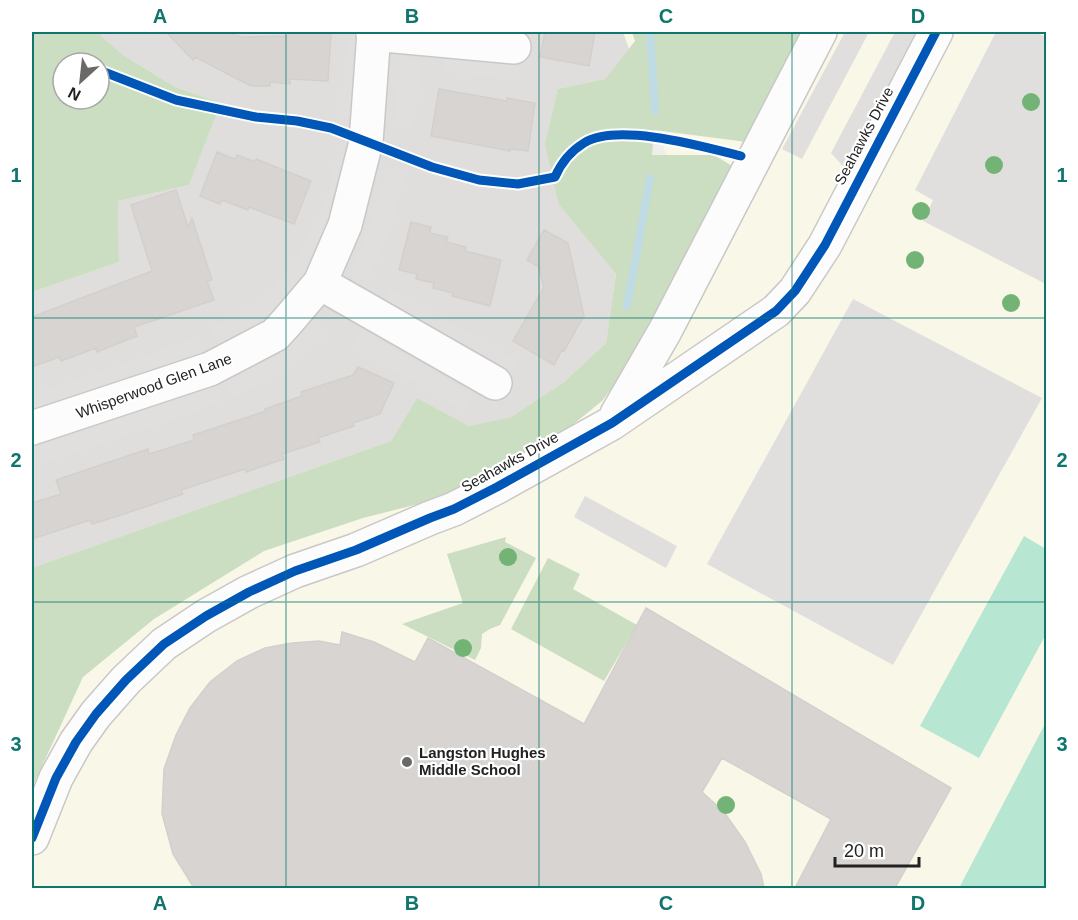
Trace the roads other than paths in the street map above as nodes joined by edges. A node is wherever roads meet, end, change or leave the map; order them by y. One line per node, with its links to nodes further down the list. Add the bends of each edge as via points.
1 (820, 32): 7 (street, via 665,331)
2 (936, 32): 7 (street, Seahawks Drive, via 825,245 795,291 776,311)
3 (374, 33): 4 (street, Whisperwood Glen Lane); 5 (street, Whisperwood Glen Lane, via 366,142 345,225)
4 (514, 47)
5 (320, 283): 6 (street); 8 (street, Whisperwood Glen Lane, via 275,335 242,354 182,379)
6 (495, 383)
7 (612, 423): 9 (street, Seahawks Drive, via 454,509 249,592 164,644 126,680 76,742 56,778)
8 (32, 428)
9 (32, 838)

